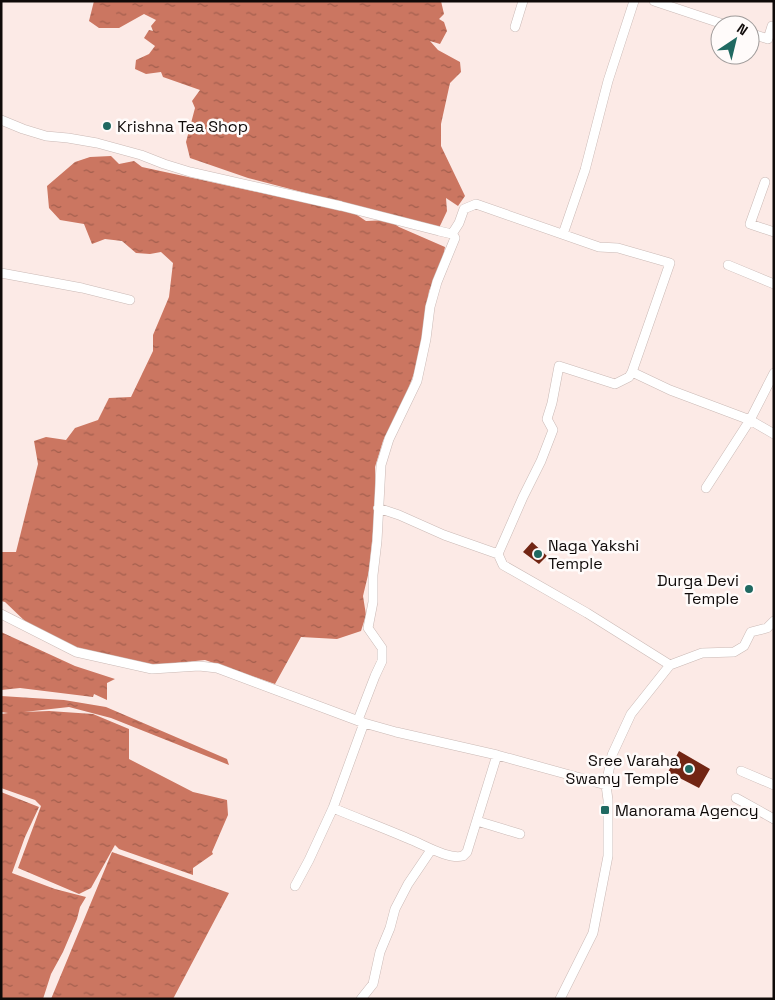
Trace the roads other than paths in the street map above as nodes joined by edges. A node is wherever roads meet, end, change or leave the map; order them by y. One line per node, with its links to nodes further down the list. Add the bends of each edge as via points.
1 (523, 1): 6 (street)
2 (634, 1): 12 (street)
3 (654, 1): 4 (street)
4 (710, 20)
5 (774, 26): 7 (street, via 768,39)
6 (515, 27)
7 (760, 36)
8 (1, 120): 11 (street, via 46,136 97,143 190,172)
9 (765, 182): 10 (street, via 750,224)
10 (774, 232)
11 (452, 234): 12 (street, via 464,208 476,204); 22 (street, via 455,238 430,307 417,381 389,438 381,465)
12 (563, 234): 17 (street, via 599,247 618,248 670,263)
13 (728, 265): 15 (street)
14 (1, 272): 16 (street)
15 (774, 284)
16 (130, 300)
17 (632, 372): 19 (street); 23 (street, via 615,384 558,366 547,419 553,430)
18 (774, 373): 19 (street)
19 (750, 420): 20 (street); 21 (street)
20 (774, 434)
21 (706, 488)
22 (378, 508): 23 (street); 27 (street, via 373,602 368,628 382,648 382,661)
23 (498, 554): 26 (street, via 503,565)
24 (1, 614): 27 (street, via 76,652 152,669 217,668)
25 (774, 621): 26 (street, via 767,628 752,632 744,646 734,652 702,653)
26 (670, 665): 30 (street, via 630,714 612,755)
27 (361, 721): 28 (street); 33 (street)
28 (497, 756): 30 (street); 35 (street)
29 (741, 771): 31 (street)
30 (606, 785): 40 (street, via 608,856 593,933)
31 (774, 785)
32 (736, 798): 34 (street)
33 (333, 808): 37 (street); 38 (street)
34 (774, 819)
35 (477, 821): 36 (street); 37 (street, via 464,856 459,858)
36 (520, 834)
37 (431, 850): 39 (street, via 395,909 372,984)
38 (295, 886)
39 (361, 999)
40 (560, 999)

